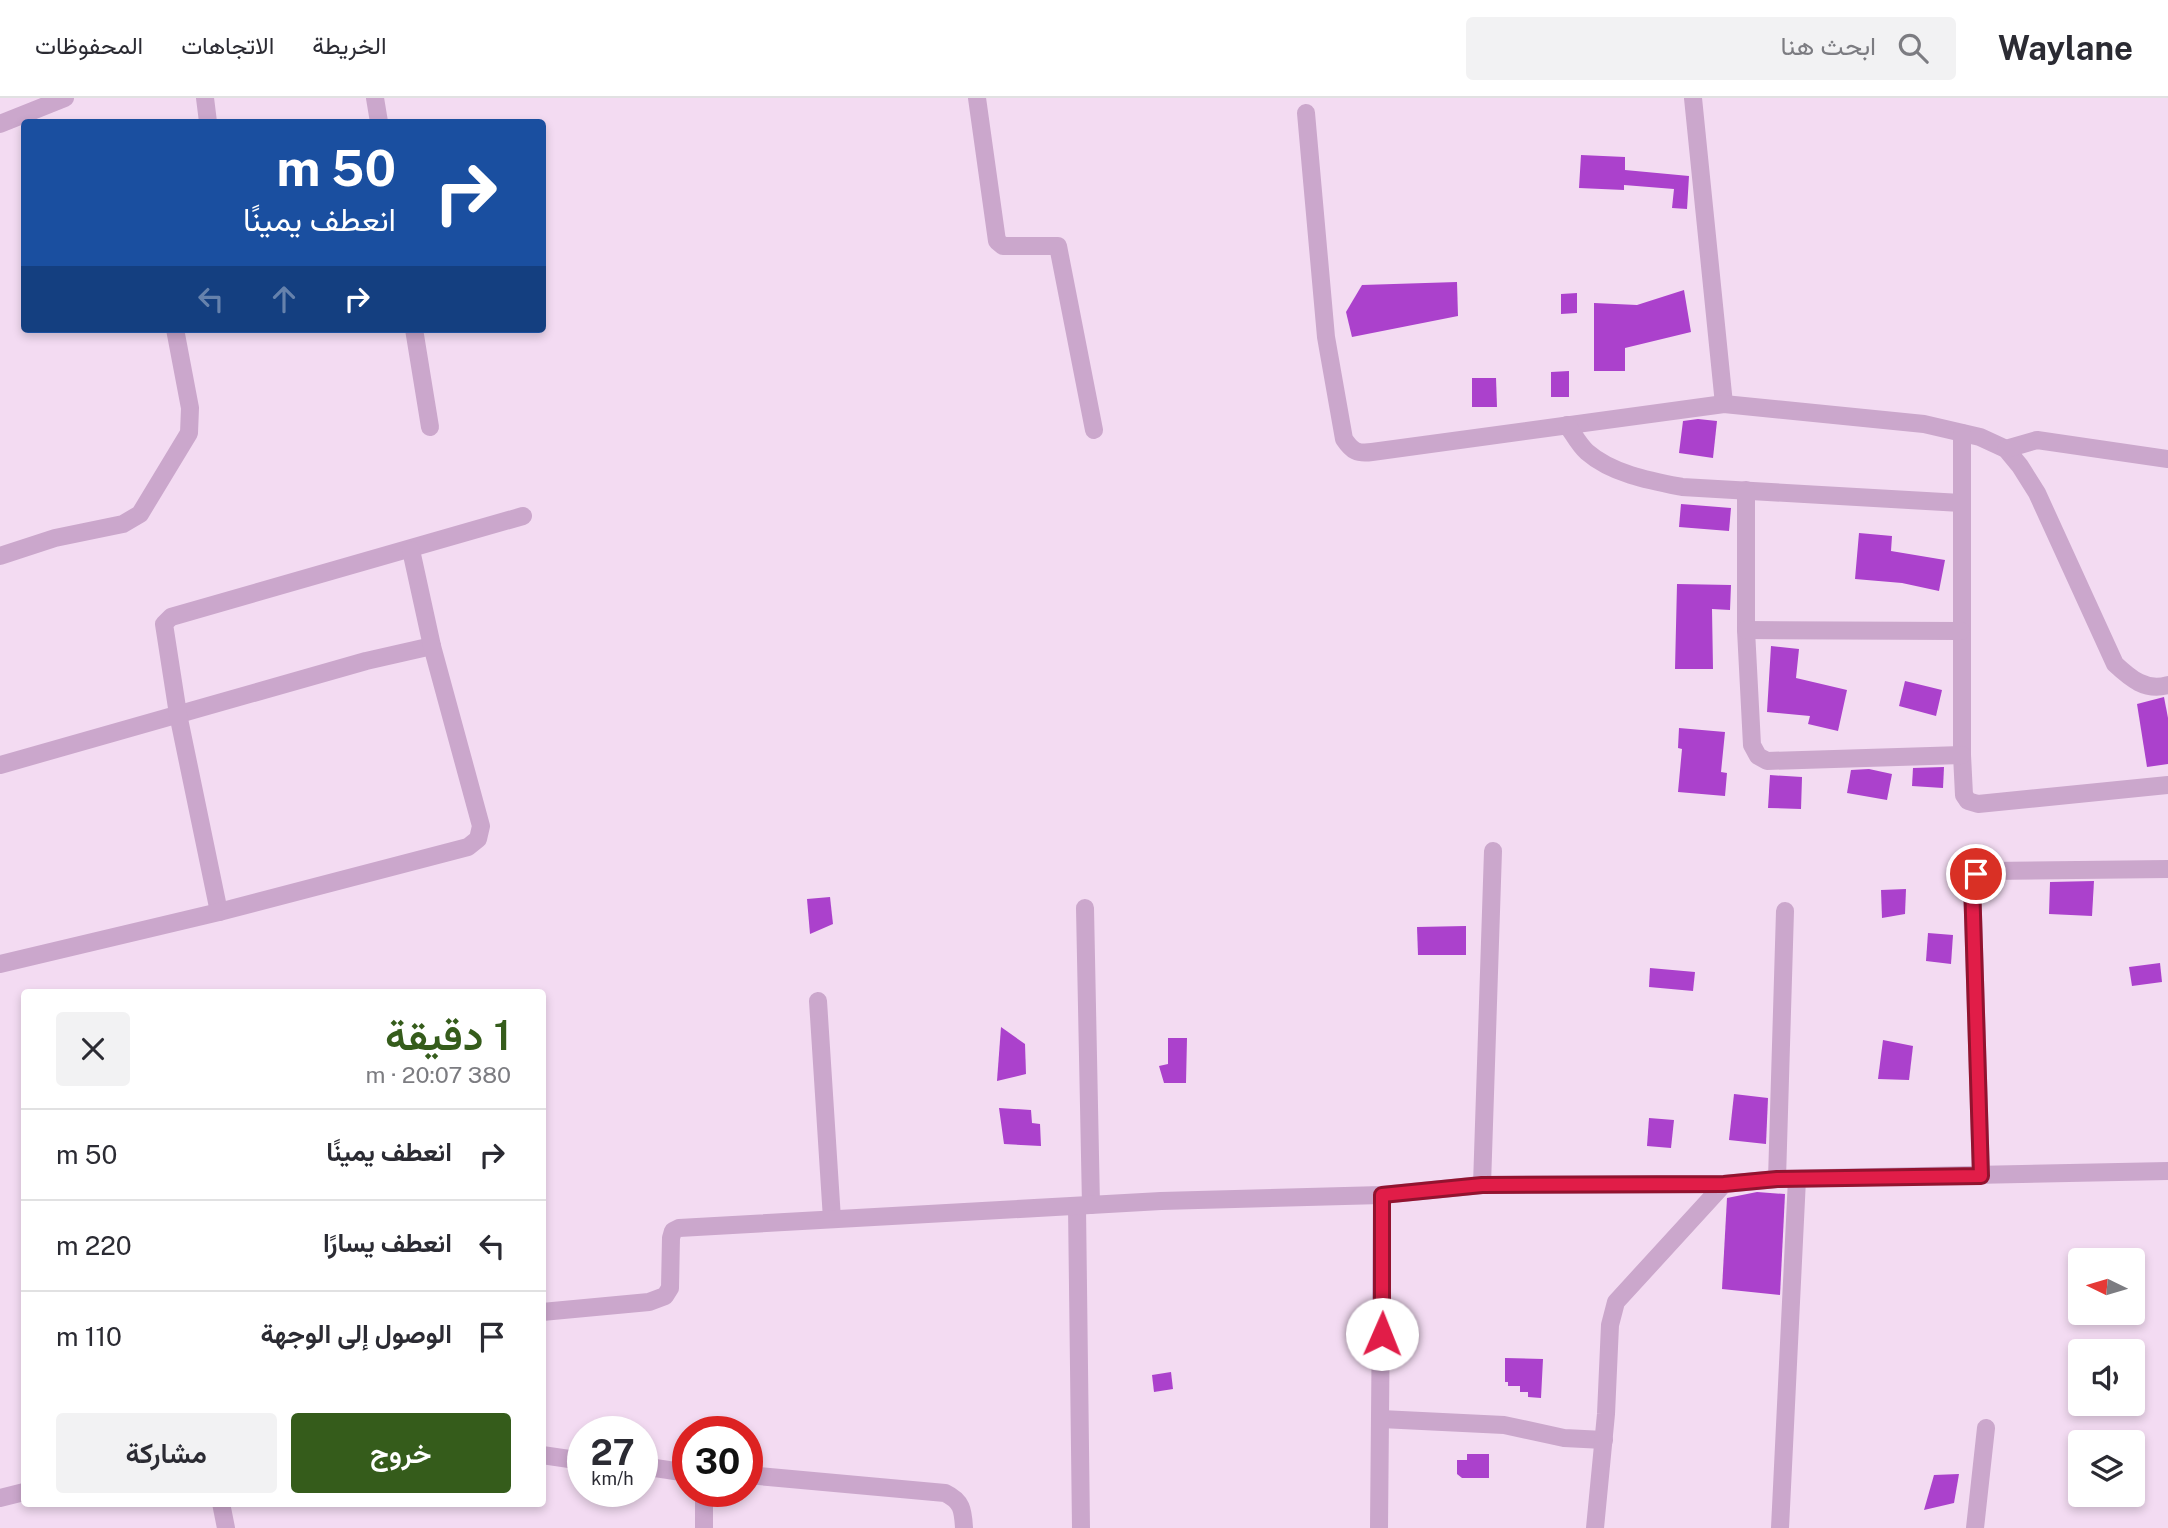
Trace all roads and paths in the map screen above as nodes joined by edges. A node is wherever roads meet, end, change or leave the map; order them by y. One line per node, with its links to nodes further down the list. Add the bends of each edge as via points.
1 (65, 98): 9 (street)
2 (205, 98): 7 (street)
3 (374, 98): 8 (street)
4 (977, 98): 15 (street, via 998,241 1003,246 1058,246)
5 (1693, 98): 12 (street)
6 (1306, 113): 13 (street, via 1326,338 1344,439 1351,450 1360,454)
7 (208, 119)
8 (378, 119)
9 (0, 124)
10 (175, 333): 23 (street, via 190,408 189,433 145,507 123,524 55,538)
11 (415, 333): 14 (street)
12 (1724, 404): 13 (street); 16 (street, via 1924,424)
13 (1567, 425): 19 (street, via 1587,452 1643,479)
14 (430, 427)
15 (1094, 430)
16 (1962, 433): 17 (street); 20 (street)
17 (2006, 449): 18 (street, via 2037,440); 27 (street, via 2037,493 2115,664 2135,682 2158,688)
18 (2168, 459)
19 (1746, 491): 20 (street); 24 (street)
20 (1961, 503): 25 (street)
21 (523, 516): 22 (street)
22 (411, 550): 26 (street); 28 (street, via 171,617 163,633)
23 (0, 556)
24 (1746, 630): 25 (street); 29 (street, via 1752,745 1758,756 1767,761)
25 (1961, 631): 29 (street)
26 (432, 646): 28 (street); 36 (street, via 481,826 478,839 468,846)
27 (2168, 685)
28 (178, 714): 30 (street); 36 (street)
29 (1962, 755): 31 (street, via 1965,794 1968,801 1978,804)
30 (0, 765)
31 (2168, 785)
32 (1493, 851): 44 (street)
33 (2168, 869): 40 (street, via 1976,874 1972,882)
34 (1085, 908): 46 (street)
35 (1784, 911): 41 (street)
36 (219, 912): 37 (street)
37 (0, 964)
38 (818, 1001): 47 (street)
39 (2168, 1171): 40 (street)
40 (1981, 1176): 42 (street)
41 (1777, 1179): 42 (street); 43 (street)
42 (1797, 1179): 65 (street)
43 (1724, 1184): 44 (street); 51 (street, via 1616,1302 1610,1325)
44 (1482, 1185): 45 (street)
45 (1382, 1195): 46 (street); 49 (street)
46 (1084, 1205): 47 (street); 62 (street)
47 (832, 1219): 48 (street, via 679,1227 671,1238 666,1296 649,1302)
48 (546, 1312)
49 (1381, 1419): 51 (street, via 1504,1424 1564,1438); 63 (street)
50 (1986, 1428): 66 (street)
51 (1604, 1440): 64 (street)
52 (546, 1456): 53 (street)
53 (567, 1459)
54 (763, 1476): 61 (street, via 946,1493 957,1498)
55 (21, 1493): 56 (street)
56 (0, 1498)
57 (222, 1507): 59 (street)
58 (704, 1507): 60 (street)
59 (226, 1528)
60 (704, 1528)
61 (964, 1528)
62 (1081, 1528)
63 (1380, 1528)
64 (1595, 1528)
65 (1780, 1528)
66 (1975, 1528)

